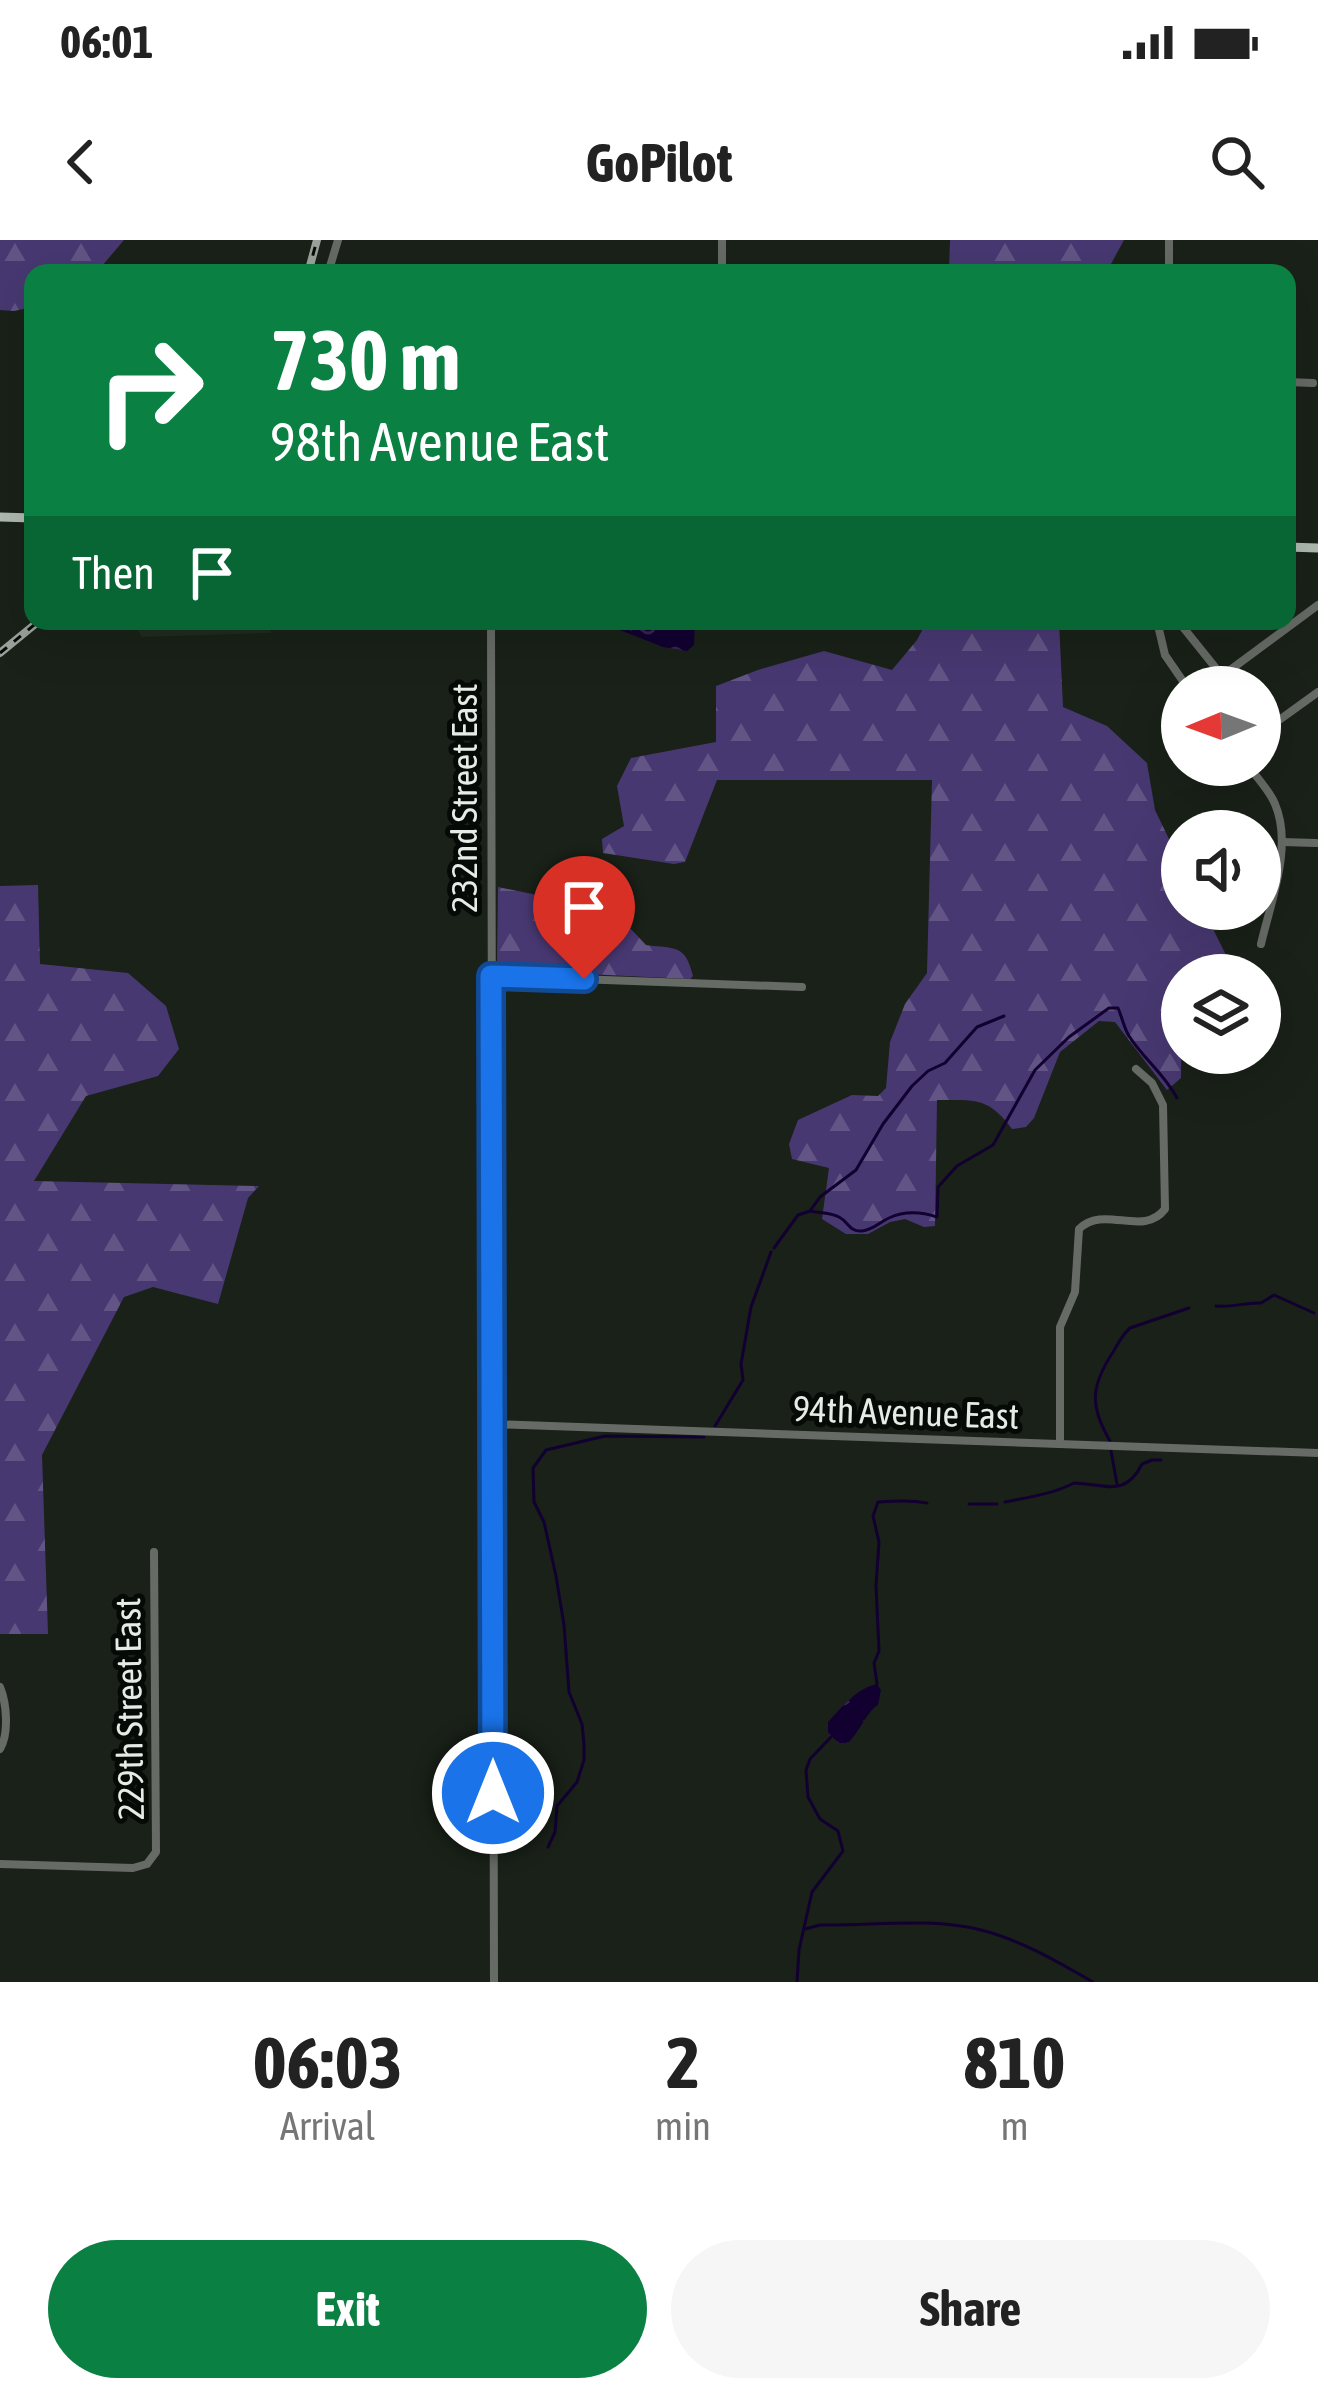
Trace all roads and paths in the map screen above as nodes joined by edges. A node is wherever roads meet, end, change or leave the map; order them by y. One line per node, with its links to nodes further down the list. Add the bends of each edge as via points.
1 (1296, 382): 2 (street)
2 (1313, 382)
3 (490, 630): 16 (street, 232nd Street East)
4 (1159, 630): 7 (street)
5 (1185, 630): 8 (street)
6 (1284, 630): 9 (street)
7 (1172, 666)
8 (1214, 666)
9 (1236, 666)
10 (1318, 692): 11 (street)
11 (1281, 715)
12 (1264, 786): 13 (street)
13 (1282, 842): 14 (street); 15 (street)
14 (1316, 843)
15 (1261, 944)
16 (491, 976): 17 (street); 19 (street, 232nd Street East)
17 (802, 987)
18 (1136, 1069): 20 (street, via 1163,1105 1166,1196 1161,1214 1146,1222 1094,1219 1081,1226 1075,1292 1060,1327)
19 (492, 1424): 20 (street, 94th Avenue East); 26 (street, 232nd Street East)
20 (1060, 1444): 21 (street, 94th Avenue East)
21 (1318, 1454)
22 (154, 1552): 25 (street, 229th Street East, via 158,1848 134,1868)
23 (0, 1687): 24 (street)
24 (0, 1750)
25 (0, 1864)
26 (494, 1982)

